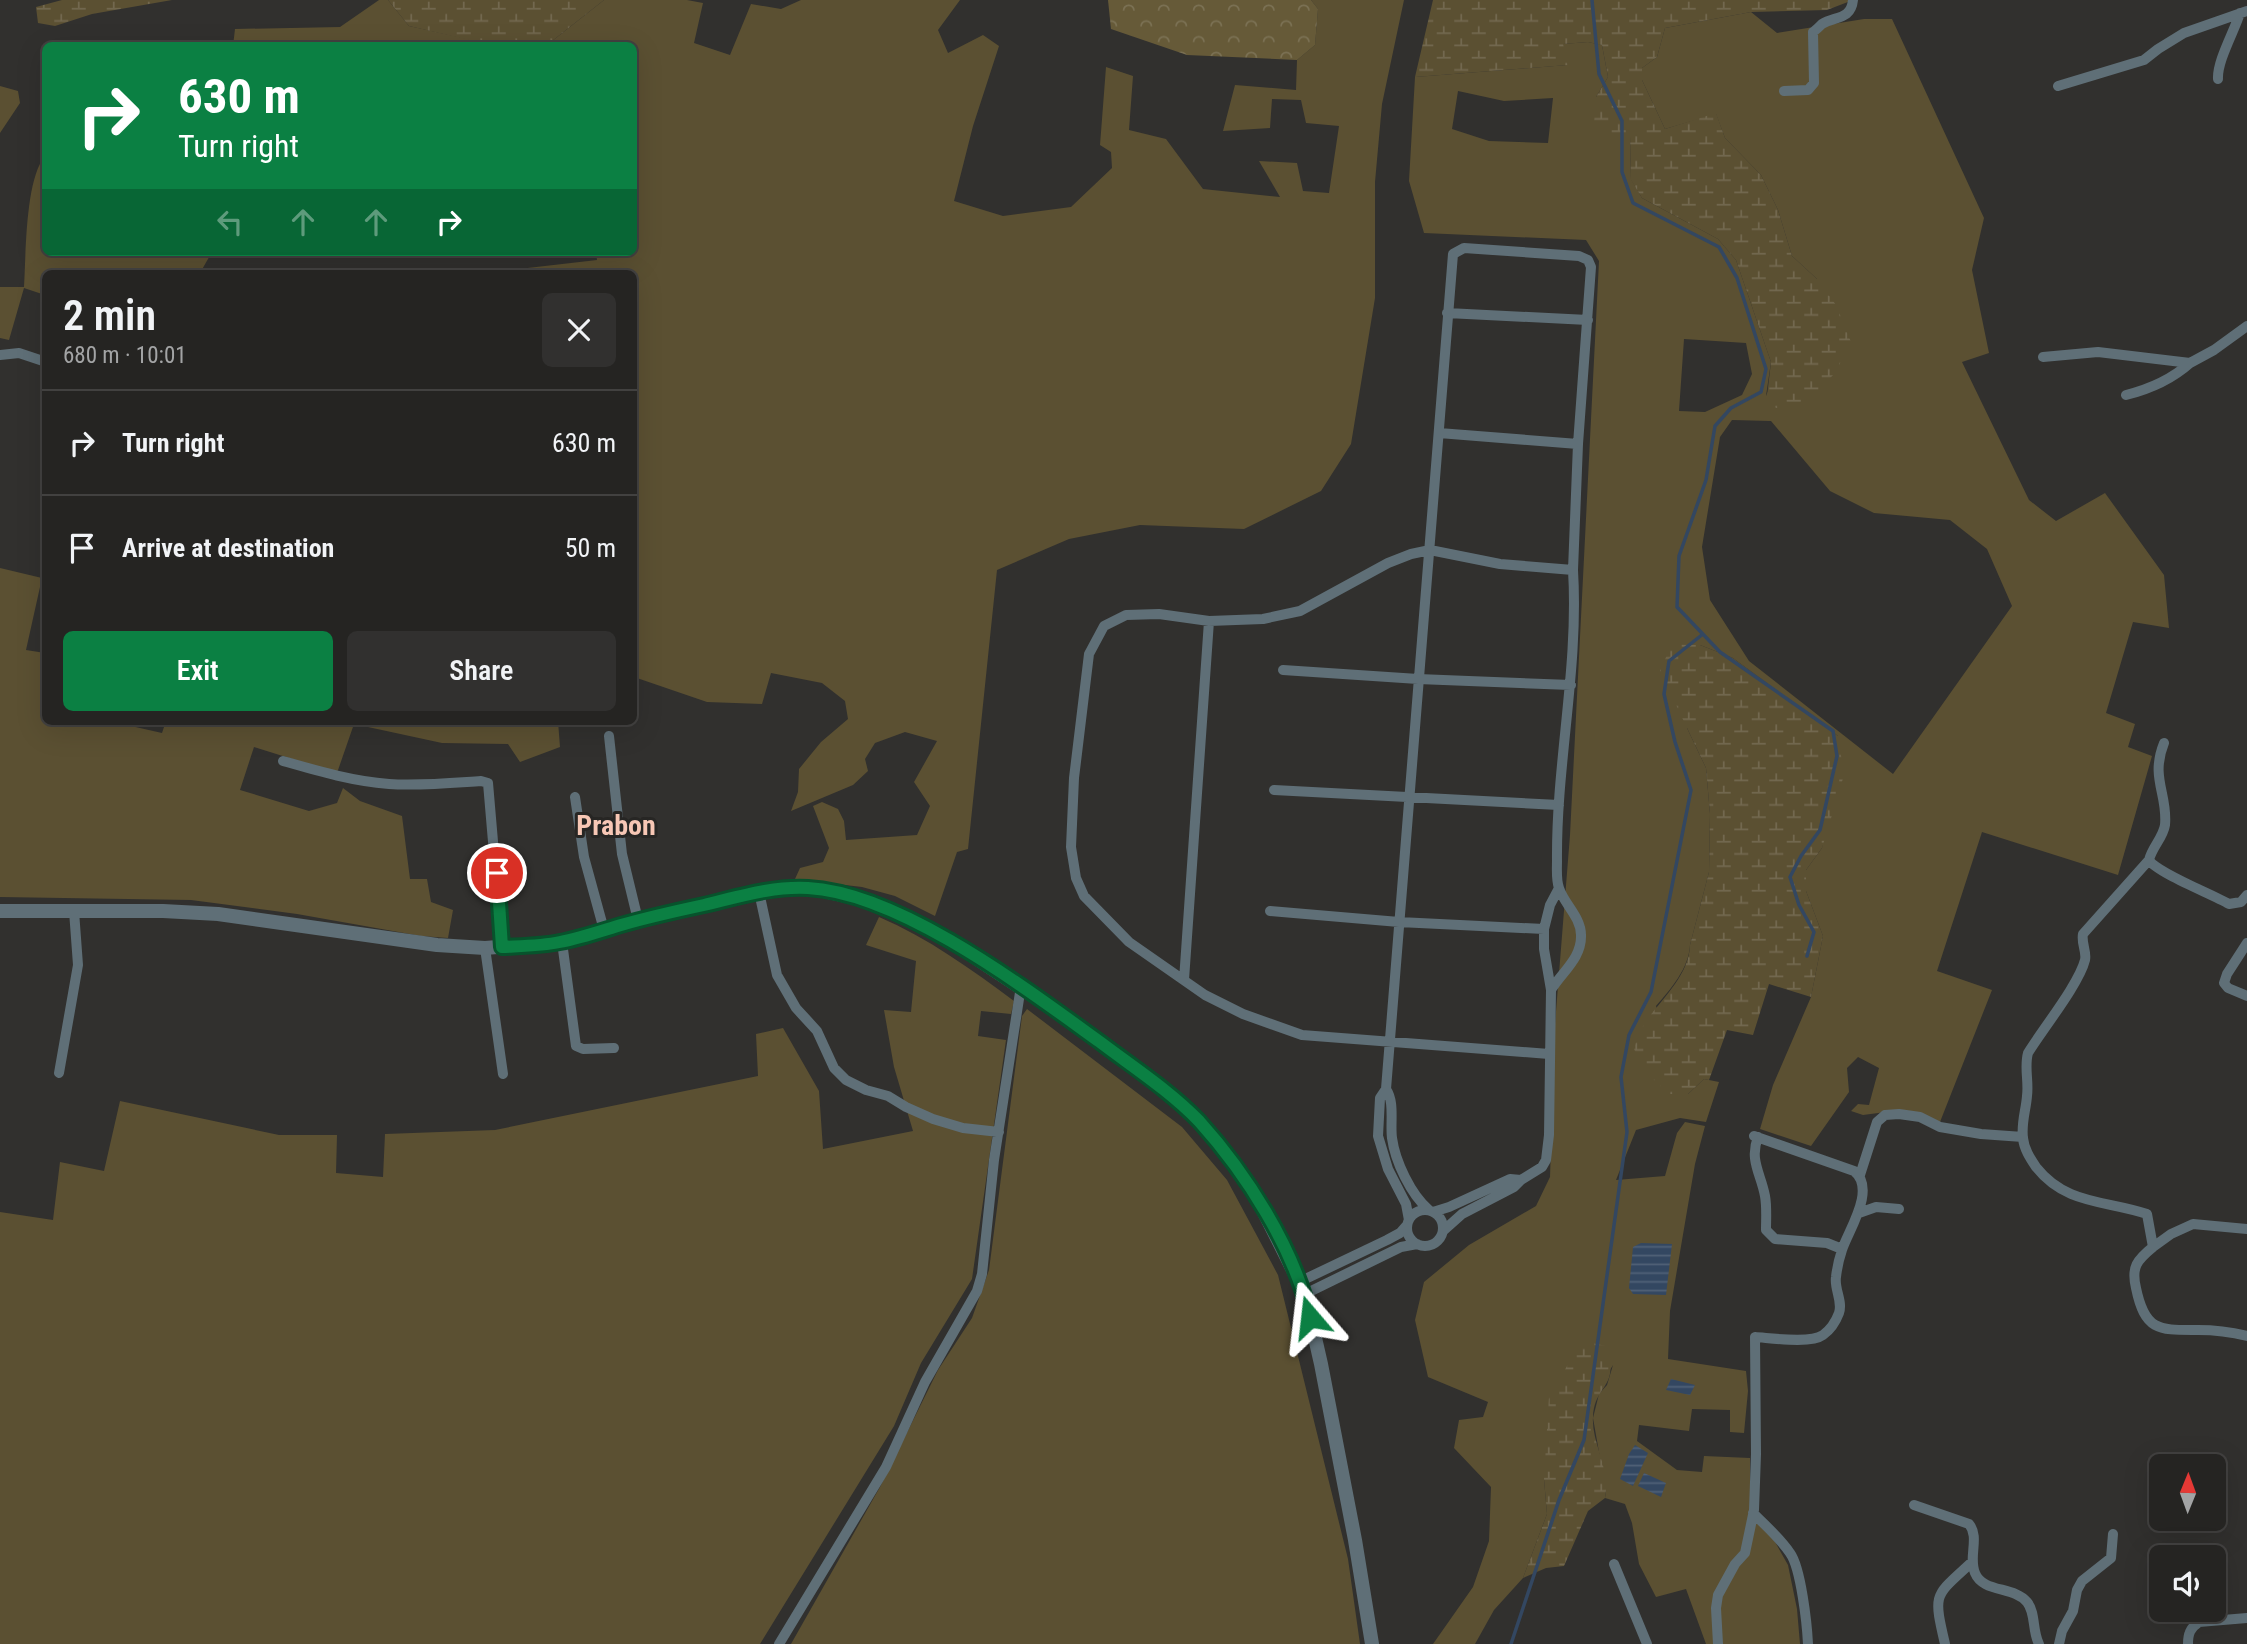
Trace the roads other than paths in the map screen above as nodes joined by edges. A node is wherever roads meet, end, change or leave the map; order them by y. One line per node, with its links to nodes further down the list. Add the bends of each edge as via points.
1 (1853, 0): 5 (street, via 1843,17 1813,32 1814,83 1808,90)
2 (2244, 12): 3 (street, via 2221,58); 4 (street, via 2184,33 2144,60)
3 (2218, 79)
4 (2058, 86)
5 (1784, 91)
6 (1447, 313): 7 (street); 7 (street, via 1453,254 1468,248 1588,260); 14 (street)
7 (1588, 320): 15 (street)
8 (2247, 326): 12 (street)
9 (0, 355): 11 (street, via 19,353)
10 (2043, 357): 12 (street, via 2098,352)
11 (42, 361)
12 (2190, 363): 13 (street, via 2149,389)
13 (2126, 395)
14 (1438, 433): 15 (street); 16 (street)
15 (1578, 444): 17 (street)
16 (1430, 550): 17 (street, via 1500,564); 18 (street, via 1388,563 1300,611 1263,619); 20 (street)
17 (1573, 570): 21 (street)
18 (1209, 621): 44 (street); 44 (street, via 1126,615 1104,626 1089,654 1074,778 1071,847 1084,896 1129,942)
19 (1283, 670): 20 (street)
20 (1418, 679): 21 (street); 26 (street)
21 (1571, 685): 28 (street)
22 (609, 736): 36 (street, via 622,854)
23 (2164, 743): 29 (street, via 2157,768 2164,833)
24 (283, 761): 42 (street, via 364,781 488,783)
25 (1275, 790): 26 (street)
26 (1408, 796): 28 (street); 37 (street)
27 (575, 797): 39 (street, via 584,857)
28 (1559, 805): 30 (street)
29 (2149, 860): 32 (street, via 2152,866 2230,904); 55 (street, via 2083,933 2086,958 2028,1053)
30 (1559, 888): 38 (street); 46 (street, via 1582,935 1569,969)
31 (759, 891): 36 (street); 45 (street, via 810,888 864,900 950,941); 54 (street, via 777,975 796,1008 817,1031 834,1068 846,1080 933,1119)
32 (2247, 895)
33 (0, 911): 34 (street)
34 (74, 911): 43 (street, via 218,914); 51 (street, via 78,965)
35 (1270, 911): 37 (street)
36 (638, 920): 39 (street)
37 (1399, 922): 38 (street); 48 (street)
38 (1544, 929): 46 (street)
39 (604, 930): 40 (street)
40 (562, 942): 42 (street); 49 (street, via 576,1046)
41 (2247, 943): 47 (street, via 2224,984)
42 (502, 947): 43 (street)
43 (485, 948): 52 (street)
44 (1184, 980): 48 (street, via 1243,1014 1302,1035)
45 (1021, 986): 54 (street); 69 (street, via 1131,1065 1196,1119 1242,1174)
46 (1551, 990): 50 (street)
47 (2247, 996)
48 (1390, 1040): 50 (street); 53 (street)
49 (614, 1048)
50 (1549, 1054): 59 (street, via 1546,1160)
51 (59, 1073)
52 (503, 1074)
53 (1386, 1089): 56 (street); 57 (street, via 1380,1098 1378,1136)
54 (999, 1132): 77 (street, via 977,1291 925,1382 880,1477)
55 (2023, 1137): 58 (street, via 1940,1127 1920,1117 1885,1115 1877,1122); 67 (street, via 2029,1156 2050,1183 2076,1197 2147,1214)
56 (1399, 1163): 57 (street); 61 (street, via 1418,1198)
57 (1388, 1169): 63 (street, via 1406,1204)
58 (1860, 1175): 62 (street); 68 (street, via 1756,1137 1753,1150 1765,1196 1766,1230 1775,1238)
59 (1521, 1180): 61 (street, via 1510,1179); 65 (street, via 1462,1214)
60 (1899, 1209): 62 (street, via 1876,1207)
61 (1431, 1211): 63 (street, via 1417,1212); 65 (street, via 1441,1220)
62 (1859, 1213): 68 (street)
63 (1408, 1222): 66 (street, via 1409,1236); 69 (street, via 1400,1233)
64 (2247, 1229): 67 (street, via 2193,1224)
65 (1443, 1231): 66 (street, via 1433,1244)
66 (1417, 1244): 69 (street)
67 (2153, 1247): 70 (street, via 2133,1270 2137,1297 2150,1321 2171,1331)
68 (1843, 1249): 72 (street, via 1835,1279 1840,1310 1822,1336 1812,1340 1755,1337)
69 (1302, 1288): 78 (street)
70 (2247, 1336)
71 (1914, 1505): 74 (street, via 1969,1524 1974,1534)
72 (1753, 1513): 80 (street, via 1745,1553 1718,1595); 81 (street, via 1794,1560)
73 (2113, 1534): 84 (street, via 2111,1558 2082,1581)
74 (1972, 1562): 82 (street, via 1944,1587 1936,1602); 83 (street, via 1982,1582 2010,1591 2029,1604)
75 (1614, 1564): 79 (street)
76 (2247, 1618): 85 (street, via 2199,1622 2188,1634)
77 (779, 1644)
78 (1372, 1644)
79 (1647, 1644)
80 (1718, 1644)
81 (1808, 1644)
82 (1945, 1644)
83 (2039, 1644)
84 (2059, 1644)
85 (2188, 1644)

